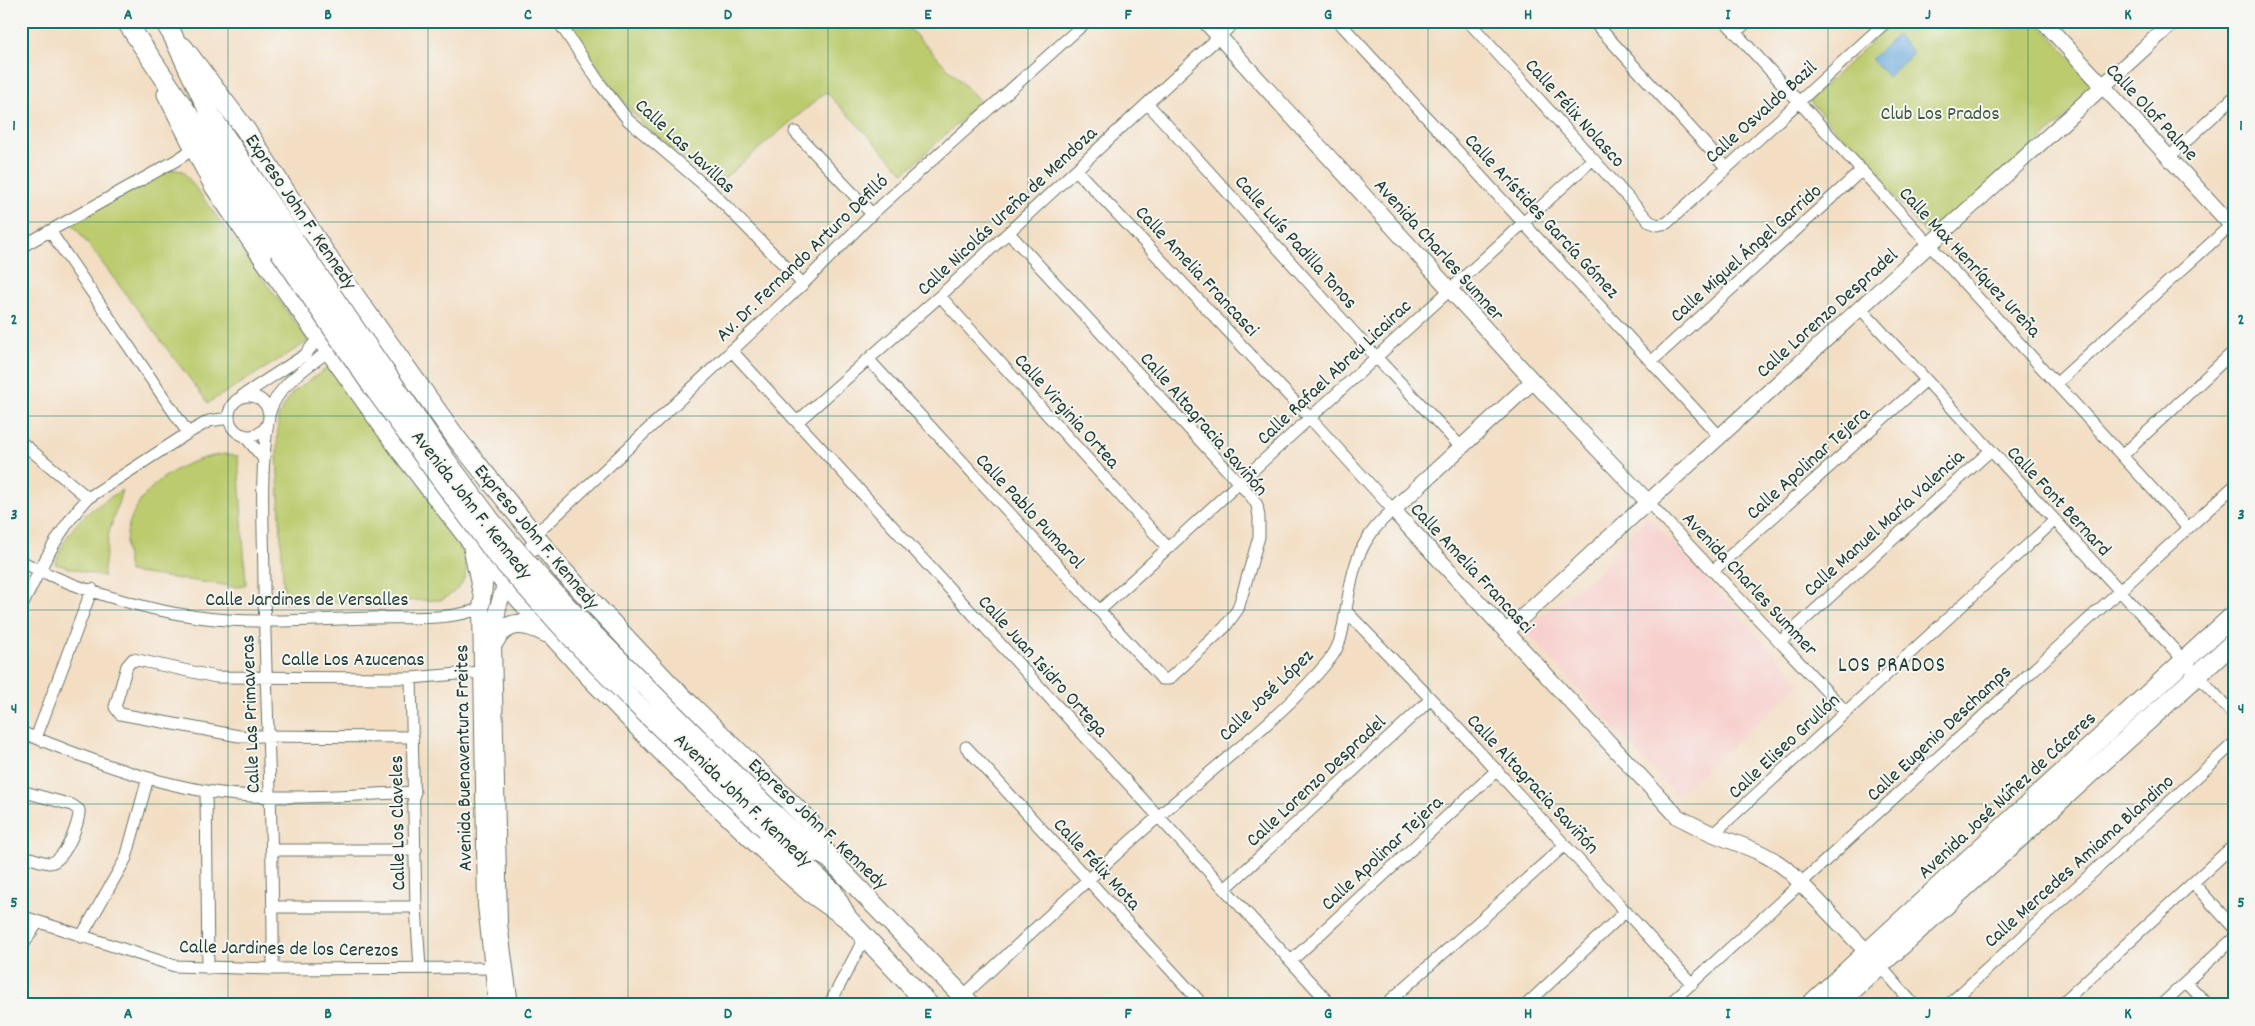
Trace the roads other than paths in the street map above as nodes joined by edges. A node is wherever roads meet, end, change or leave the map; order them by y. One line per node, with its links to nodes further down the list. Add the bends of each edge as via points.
1 (126, 21): 17 (main road, Expreso John F. Kennedy)
2 (558, 21): 38 (street, Calle Las Javillas, via 628,120 711,191)
3 (1087, 21): 29 (street, Av. Dr. Fernando Arturo Defilló)
4 (1205, 21): 16 (street, Avenida Charles Sumner)
5 (1236, 21): 16 (street, Calle Nicolás Ureña de Mendoza)
6 (1338, 21): 30 (street, Calle Arístides García Gómez)
7 (1468, 21): 25 (street, Calle Félix Nolasco)
8 (1593, 21): 26 (street)
9 (1725, 21): 15 (street, Calle Max Henríquez Ureña)
10 (1748, 21): 15 (street)
11 (1887, 21): 20 (street, Calle Osvaldo Bazil)
12 (2043, 21): 18 (street, Calle Olof Palme)
13 (2174, 21): 18 (street, Calle Lorenzo Despradel)
14 (168, 28): 35 (main road, Expreso John F. Kennedy, via 210,114); 67 (main road, Avenida John F. Kennedy, via 245,129 378,330)
15 (1735, 33): 20 (street, Calle Max Henríquez Ureña)
16 (1219, 36): 21 (street, Calle Nicolás Ureña de Mendoza); 39 (street, Avenida Charles Sumner)
17 (144, 50): 23 (main road, Avenida John F. Kennedy); 35 (main road, Expreso John F. Kennedy)
18 (2103, 86): 24 (street, Calle Olof Palme); 36 (street, Calle Lorenzo Despradel)
19 (2234, 97): 24 (street)
20 (1797, 102): 26 (street, Calle Osvaldo Bazil); 27 (street, Calle Max Henríquez Ureña)
21 (1148, 104): 28 (street, Calle Nicolás Ureña de Mendoza); 45 (street, Calle Luís Padilla Tonos)
22 (795, 132): 29 (street)
23 (195, 148): 33 (street); 42 (main road, Avenida John F. Kennedy, via 214,186)
24 (2168, 158): 32 (street, Calle Olof Palme)
25 (1592, 160): 30 (street, Calle Rafael Abreu Licairac); 31 (street, Calle Félix Nolasco, via 1650,222)
26 (1726, 167): 31 (street, Calle Osvaldo Bazil, via 1667,223)
27 (1862, 170): 36 (street, Calle Max Henríquez Ureña); 47 (street, Calle Miguel Ángel Garrido)
28 (1077, 171): 34 (street, Calle Nicolás Ureña de Mendoza); 53 (street, Calle Amelia Francasci)
29 (872, 214): 38 (street, Av. Dr. Fernando Arturo Defilló)
30 (1524, 221): 39 (street, Calle Rafael Abreu Licairac); 47 (street, Calle Arístides García Gómez)
31 (1658, 225)
32 (2232, 226): 50 (street)
33 (50, 231): 37 (street); 56 (street)
34 (1009, 233): 40 (street, Calle Nicolás Ureña de Mendoza); 64 (street, Calle Altagracia Saviñón)
35 (287, 245): 117 (main road, Expreso John F. Kennedy, bridge, via 498,528 542,580)
36 (1930, 245): 41 (street, Calle Lorenzo Despradel); 50 (street, Calle Max Henríquez Ureña)
37 (21, 247)
38 (803, 284): 43 (street, Av. Dr. Fernando Arturo Defilló)
39 (1450, 290): 45 (street, Calle Rafael Abreu Licairac); 48 (street, Avenida Charles Sumner)
40 (940, 296): 46 (street, Calle Nicolás Ureña de Mendoza); 74 (street, Calle Virginia Ortea)
41 (1860, 308): 49 (street, Calle Font Bernard); 58 (street, Calle Lorenzo Despradel)
42 (324, 344): 51 (street); 54 (street, Calle Las Primaveras, via 271,404); 73 (main road, Avenida John F. Kennedy)
43 (731, 350): 55 (street, Calle Juan Isidro Ortega); 72 (street, Av. Dr. Fernando Arturo Defilló)
44 (2234, 352): 62 (street)
45 (1376, 357): 53 (street, Calle Rafael Abreu Licairac); 60 (street, Calle Luís Padilla Tonos)
46 (869, 360): 55 (street, Calle Nicolás Ureña de Mendoza); 86 (street, Calle Pablo Pumarol)
47 (1652, 362): 58 (street, Calle Arístides García Gómez)
48 (1533, 381): 60 (street, Calle José López); 68 (street, Avenida Charles Sumner)
49 (1925, 381): 61 (street, Calle Font Bernard); 79 (street, Calle Apolinar Tejera)
50 (2057, 383): 62 (street, Calle Max Henríquez Ureña)
51 (239, 398): 52 (street, via 231,407); 54 (street, via 258,398 268,409)
52 (229, 418): 56 (street, via 209,421); 57 (street, via 234,429)
53 (1310, 418): 64 (street, Calle Rafael Abreu Licairac); 69 (street, Calle Amelia Francasci)
54 (268, 419): 57 (street, via 265,427 256,434); 63 (street, Calle Las Primaveras)
55 (797, 422): 116 (street, Calle Juan Isidro Ortega)
56 (188, 433): 66 (street)
57 (244, 435): 63 (street)
58 (1720, 437): 68 (street, Calle Lorenzo Despradel)
59 (21, 442): 66 (street)
60 (1461, 447): 69 (street, Calle José López)
61 (1990, 451): 70 (street, Calle Font Bernard); 92 (street, Calle Manuel María Valencia)
62 (2123, 455): 71 (street, Calle Max Henríquez Ureña)
63 (263, 458): 89 (street, Calle Las Primaveras)
64 (1238, 484): 74 (street, Calle Rafael Abreu Licairac); 100 (street, Calle Altagracia Saviñón, via 1257,506 1260,537 1238,609 1225,627)
65 (2234, 486): 71 (street, Calle Eugenio Deschamps)
66 (88, 498): 77 (street, via 74,513)
67 (505, 499): 72 (main road, Avenida John F. Kennedy); 73 (main road, via 509,525 503,538 486,545)
68 (1648, 502): 79 (street, Avenida Charles Summer); 90 (street, Calle Lorenzo Despradel)
69 (1393, 510): 87 (street, Calle José López, via 1367,536 1358,556); 90 (street, Calle Amelia Francasci)
70 (2055, 520): 82 (street, Calle Font Bernard); 102 (street, Calle Eliseo Grullón)
71 (2188, 528): 82 (street, Calle Eugenio Deschamps)
72 (540, 533): 76 (main road, Avenida Buenaventura Freites, via 501,552); 78 (main road, Avenida John F. Kennedy); 80 (main road, Avenida Buenaventura Freites, via 511,567)
73 (469, 540): 76 (main road, Avenida John F. Kennedy); 83 (main road)
74 (1168, 548): 86 (street, Calle Rafael Abreu Licairac)
75 (21, 561): 77 (street, Calle Jardines de Versalles)
76 (490, 566): 80 (main road, Avenida John F. Kennedy); 83 (main road, Avenida Buenaventura Freites)
77 (39, 570): 81 (street, Calle Jardines de Versalles); 85 (street)
78 (562, 570): 84 (main road, via 547,566 531,575 524,589); 124 (main road, Avenida John F. Kennedy, via 668,683 809,821)
79 (1714, 570): 92 (street, Avenida Charles Summer)
80 (506, 583): 84 (main road, Avenida John F. Kennedy); 94 (main road, Avenida Buenaventura Freites, via 498,607)
81 (92, 589): 89 (street, Calle Jardines de Versalles, via 137,604 198,617); 107 (street)
82 (2119, 591): 95 (street, Calle Font Bernard); 127 (street, Calle Eugenio Deschamps)
83 (482, 599): 89 (street, Calle Jardines de Versalles, via 456,615); 96 (main road, Avenida Buenaventura Freites)
84 (525, 604): 91 (main road, Avenida John F. Kennedy)
85 (21, 608)
86 (1099, 611): 100 (street, Calle Pablo Pumarol, via 1162,680)
87 (1346, 611): 101 (street, Calle Altagracia Saviñón); 116 (street, Calle José López, via 1343,635 1332,657 1300,693)
88 (2234, 616): 95 (main road, Avenida José Núñez de Cáceres)
89 (265, 620): 97 (street, Calle Las Primaveras)
90 (1506, 632): 118 (street, Calle Amelia Francasci, via 1678,817)
91 (553, 636): 94 (main road, via 521,624 505,628); 133 (main road, Avenida John F. Kennedy, via 620,710 721,810 811,893)
92 (1780, 642): 102 (street, Avenida Charles Summer)
93 (2234, 642): 98 (main road, Avenida José Núñez de Cáceres)
94 (494, 643): 144 (main road, Avenida Buenaventura Freites)
95 (2183, 662): 98 (street, Calle Font Bernard); 140 (main road, Avenida José Núñez de Cáceres)
96 (482, 672): 99 (street, Calle Los Azucenas); 144 (main road, Avenida Buenaventura Freites, via 486,905)
97 (266, 676): 99 (street, Calle Los Azucenas); 105 (street, Calle Las Primaveras); 105 (street, Calle Los Azucenas, via 216,677 133,659 126,666 116,710 120,714 216,734)
98 (2196, 676): 103 (street, Calle Font Bernard); 140 (main road, Avenida José Núñez de Cáceres)
99 (411, 678): 106 (street, Calle Los Claveles)
100 (1169, 679)
101 (1431, 699): 110 (street, Calle Altagracia Saviñón); 128 (street, Calle Lorenzo Despradel)
102 (1846, 712): 118 (street, Calle Eliseo Grullón)
103 (2234, 715)
104 (21, 732): 107 (street)
105 (267, 735): 106 (street); 115 (street, Calle Las Primaveras)
106 (413, 737): 114 (street, Calle Los Claveles)
107 (36, 738): 111 (street)
108 (2234, 743): 161 (street, Calle Mercedes Amiama Blandino)
109 (966, 747): 125 (street, Calle Félix Mota)
110 (1497, 770): 119 (street, Calle Altagracia Saviñón); 141 (street, Calle Apolinar Tejera)
111 (148, 778): 113 (street); 136 (street, via 126,858)
112 (21, 791): 123 (street, via 72,805 79,810 80,818 62,856 55,861 48,863)
113 (206, 791): 115 (street); 142 (street)
114 (415, 792): 115 (street); 122 (street, Calle Los Claveles)
115 (271, 796): 121 (street, Calle Las Primaveras)
116 (1157, 817): 125 (street, Calle José López); 128 (street, Calle Juan Isidro Ortega)
117 (771, 822): 124 (main road, Expreso John F. Kennedy); 133 (main road, Expreso John F. Kennedy, via 833,892)
118 (1713, 834): 127 (street, Calle Amelia Francasci, via 1762,852 1790,871)
119 (1565, 845): 131 (street, Calle Altagracia Saviñón); 155 (street)
120 (2234, 845): 126 (street)
121 (272, 850): 122 (street); 129 (street, Calle Las Primaveras)
122 (416, 850): 130 (street, Calle Los Claveles)
123 (21, 855)
124 (829, 858): 148 (main road, Expreso John F. Kennedy)
125 (1089, 880): 148 (street, Calle José López); 153 (street, Calle Félix Mota)
126 (2192, 883): 135 (street); 162 (street)
127 (1800, 884): 140 (street, Calle Amelia Francasci); 147 (street, Calle Eugenio Deschamps)
128 (1225, 889): 141 (street, Calle Juan Isidro Ortega)
129 (273, 907): 130 (street); 145 (street, Calle Las Primaveras)
130 (416, 907): 143 (street, Calle Los Claveles)
131 (1626, 911): 147 (street, Calle Altagracia Saviñón); 156 (street)
132 (21, 916): 134 (street, Calle Jardines de los Cerezos)
133 (848, 919): 137 (main road, Expreso John F. Kennedy)
134 (38, 922): 136 (street, Calle Jardines de los Cerezos); 139 (street)
135 (2234, 928)
136 (81, 937): 142 (street, Calle Jardines de los Cerezos, via 175,966)
137 (865, 937): 151 (street); 152 (main road, Expreso John F. Kennedy)
138 (2234, 938): 146 (street)
139 (21, 948)
140 (1873, 959): 158 (main road, Avenida José Núñez de Cáceres); 159 (main road, Avenida José Núñez de Cáceres); 160 (street)
141 (1291, 961): 154 (street, Calle Juan Isidro Ortega)
142 (208, 968): 145 (street, Calle Jardines de los Cerezos)
143 (420, 968): 144 (street, Calle Jardines de los Cerezos); 145 (street, Calle Jardines de los Cerezos)
144 (498, 968): 149 (main road, Avenida Buenaventura Freites); 150 (main road, Avenida Buenaventura Freites)
145 (273, 969)
146 (2186, 982): 163 (street); 164 (street)
147 (1692, 984): 157 (street, Calle Eugenio Deschamps)
148 (967, 1000)
149 (497, 1005)
150 (510, 1005)
151 (829, 1005)
152 (929, 1005)
153 (1203, 1005)
154 (1331, 1005)
155 (1385, 1005)
156 (1526, 1005)
157 (1668, 1005)
158 (1810, 1005)
159 (1836, 1005)
160 (1914, 1005)
161 (1948, 1005)
162 (2060, 1005)
163 (2161, 1005)
164 (2208, 1005)

